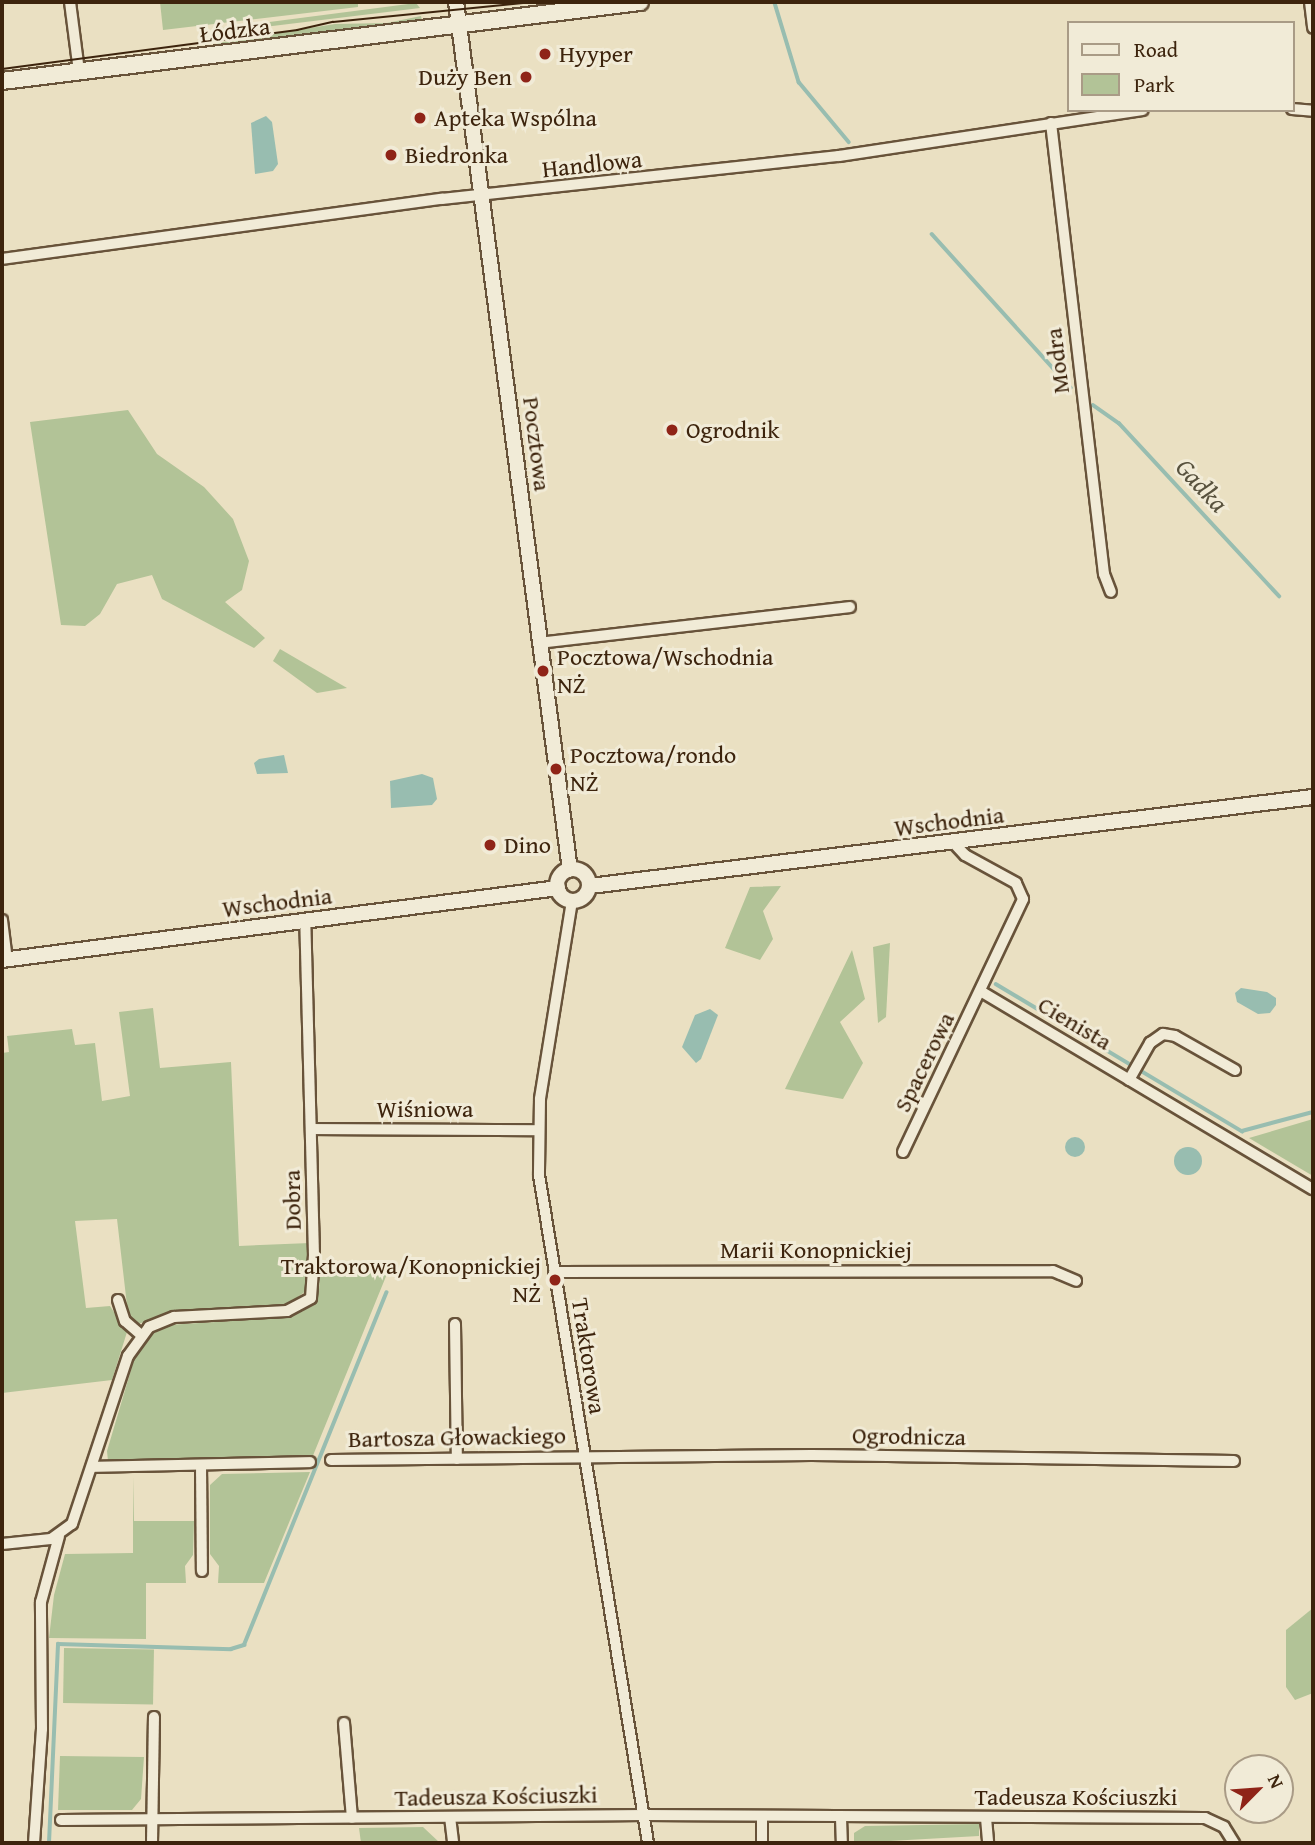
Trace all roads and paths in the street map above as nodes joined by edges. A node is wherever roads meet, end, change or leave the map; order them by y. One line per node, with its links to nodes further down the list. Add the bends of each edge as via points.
1 (70, 2): 7 (street)
2 (456, 2): 5 (street, Pocztowa)
3 (640, 2): 5 (main road, Łódzka)
4 (1310, 2): 6 (street)
5 (458, 25): 7 (main road, Łódzka); 13 (street, Pocztowa)
6 (1313, 28)
7 (79, 71): 8 (main road, Łódzka)
8 (2, 80)
9 (1294, 109): 10 (street)
10 (1313, 111)
11 (1129, 112): 12 (street, Handlowa)
12 (1051, 123): 13 (street, Handlowa, via 757,166); 15 (street, Modra, via 1104,574)
13 (482, 195): 14 (street, Handlowa); 17 (street, Pocztowa)
14 (2, 259)
15 (1111, 592)
16 (850, 607): 17 (street)
17 (540, 643): 20 (street, Pocztowa)
18 (1313, 797): 19 (street, Wschodnia)
19 (954, 843): 21 (street, Wschodnia); 27 (street, via 1016,883 1022,894)
20 (570, 870): 21 (street, via 583,872); 22 (street, via 560,876)
21 (590, 886): 23 (street, via 585,896)
22 (558, 888): 23 (street, via 562,897); 25 (street, Wschodnia)
23 (572, 901): 31 (street, Traktorowa)
24 (2, 920): 26 (street)
25 (305, 922): 26 (street, Wschodnia); 30 (street, Dobra)
26 (4, 959)
27 (982, 992): 29 (street, Cienista); 32 (street, Spacerowa)
28 (1235, 1070): 29 (street, via 1175,1036 1163,1034 1150,1044)
29 (1129, 1080): 33 (street, Cienista)
30 (312, 1129): 31 (street, Wiśniowa); 38 (street, Dobra, via 314,1286 309,1301 276,1312 174,1317)
31 (538, 1130): 34 (street, Traktorowa, via 539,1175)
32 (903, 1152)
33 (1313, 1189)
34 (554, 1272): 35 (street, Marii Konopnickiej, via 1053,1271); 39 (street, Traktorowa)
35 (1076, 1281)
36 (118, 1300): 38 (street, via 125,1321)
37 (455, 1324): 40 (street)
38 (141, 1335): 45 (street, via 128,1356)
39 (584, 1457): 40 (street, Bartosza Głowackiego); 42 (street, Ogrodnicza); 51 (street, Traktorowa)
40 (457, 1459): 41 (street, Bartosza Głowackiego)
41 (331, 1460)
42 (1234, 1461)
43 (310, 1462): 44 (street)
44 (201, 1465): 45 (street); 48 (street)
45 (92, 1467): 46 (street, via 76,1517)
46 (59, 1535): 47 (street); 59 (street, via 41,1602 41,1729)
47 (2, 1544)
48 (202, 1571)
49 (154, 1717): 57 (street)
50 (344, 1723): 54 (street)
51 (644, 1815): 52 (street, Tadeusza Kościuszki); 53 (street, Tadeusza Kościuszki); 62 (street, Traktorowa)
52 (450, 1817): 54 (street, Tadeusza Kościuszki); 61 (street)
53 (762, 1817): 55 (street, Tadeusza Kościuszki); 63 (street)
54 (352, 1818): 57 (street, Tadeusza Kościuszki)
55 (841, 1818): 56 (street, Tadeusza Kościuszki); 64 (street)
56 (986, 1818): 65 (street); 66 (street, Tadeusza Kościuszki, via 1205,1818 1224,1827)
57 (151, 1819): 58 (street, Tadeusza Kościuszki); 60 (street)
58 (61, 1820)
59 (34, 1843)
60 (152, 1843)
61 (453, 1843)
62 (648, 1843)
63 (762, 1843)
64 (842, 1843)
65 (988, 1843)
66 (1234, 1843)

